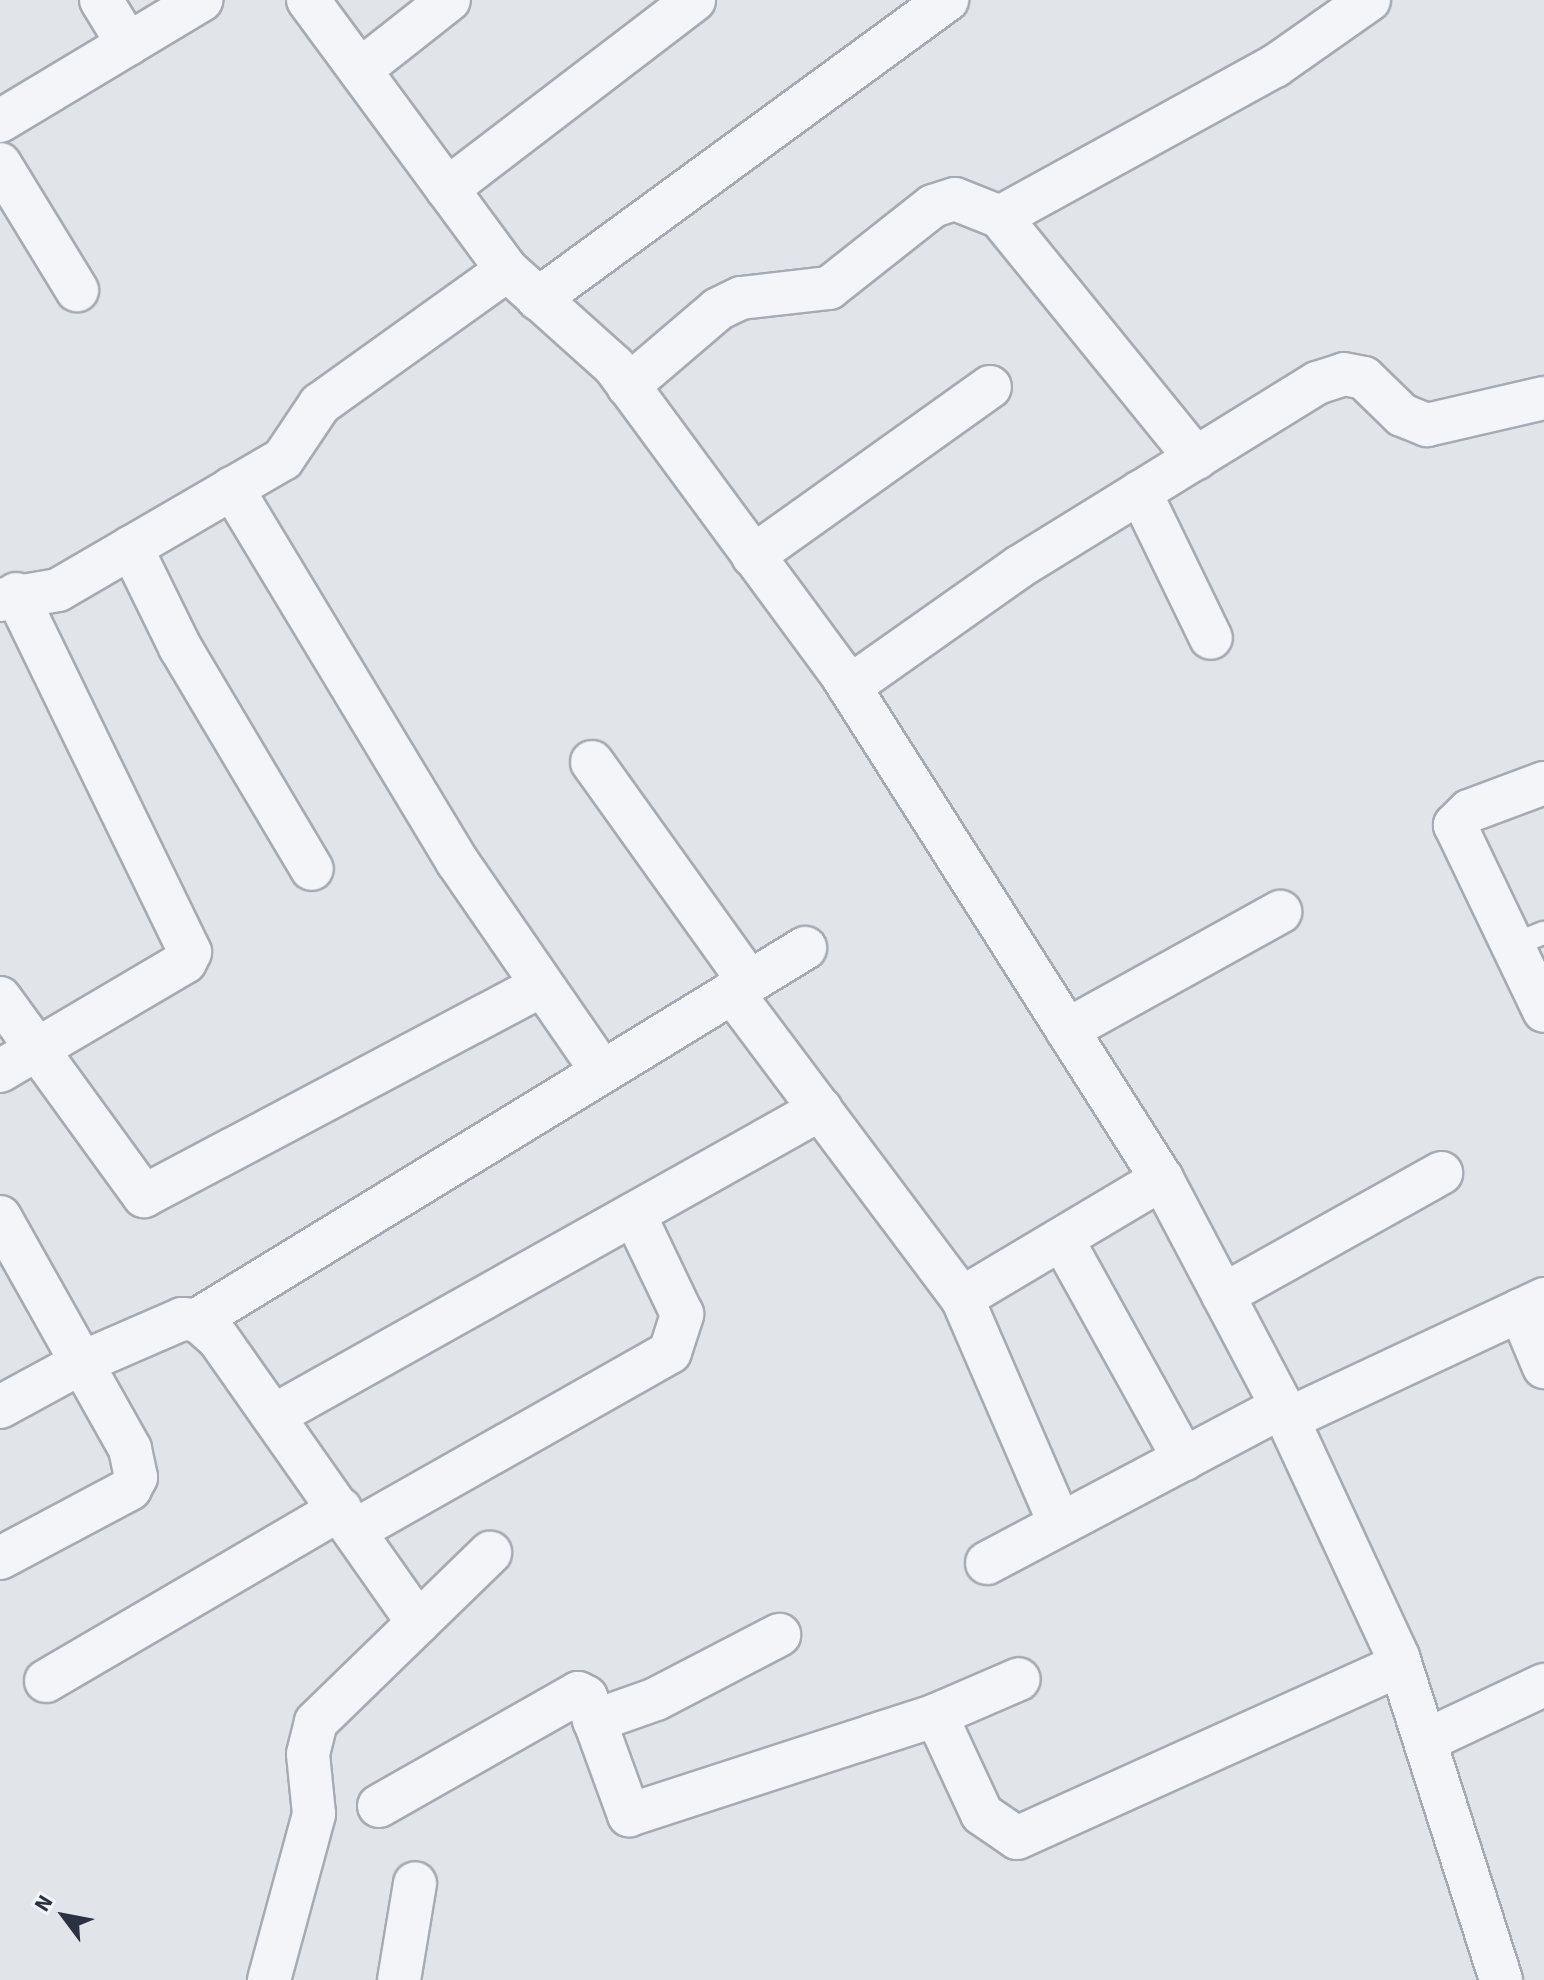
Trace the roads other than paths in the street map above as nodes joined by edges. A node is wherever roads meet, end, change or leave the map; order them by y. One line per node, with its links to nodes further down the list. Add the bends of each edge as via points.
1 (101, 0): 8 (street)
2 (201, 0): 8 (street)
3 (308, 0): 9 (street)
4 (449, 0): 9 (street)
5 (694, 0): 12 (street)
6 (947, 0): 16 (street)
7 (1369, 0): 13 (street, via 1275,66)
8 (128, 44): 10 (street)
9 (360, 70): 12 (street)
10 (1, 119)
11 (0, 164): 15 (street)
12 (447, 189): 14 (street)
13 (1000, 217): 17 (street, via 955,199 933,206 829,288 741,298 718,309); 20 (street)
14 (507, 270): 16 (street); 21 (street, via 320,404 283,459)
15 (77, 290)
16 (538, 299): 17 (street, via 594,342)
17 (628, 386): 24 (street)
18 (990, 387): 24 (street)
19 (1544, 398): 20 (street, via 1427,425 1402,415 1364,378 1344,374 1317,383)
20 (1196, 458): 22 (street)
21 (232, 488): 23 (street); 34 (street, via 457,861)
22 (1140, 492): 26 (street); 27 (street)
23 (131, 547): 25 (street, via 58,590); 30 (street, via 180,647)
24 (753, 556): 27 (street)
25 (8, 597): 39 (street, via 190,939 185,962)
26 (1211, 638)
27 (849, 687): 38 (street)
28 (592, 762): 35 (street)
29 (1544, 783): 32 (street, via 1469,811 1455,825)
30 (312, 869)
31 (1280, 912): 38 (street)
32 (1528, 939): 37 (street)
33 (805, 948): 35 (street)
34 (542, 985): 39 (street, via 155,1195 136,1191); 40 (street)
35 (740, 986): 40 (street); 42 (street)
36 (0, 998): 39 (street)
37 (1544, 1011)
38 (1067, 1030): 44 (street)
39 (37, 1051): 41 (street)
40 (601, 1070): 51 (street)
41 (0, 1071)
42 (821, 1109): 45 (street); 49 (street)
43 (1441, 1173): 48 (street)
44 (1162, 1179): 47 (street); 48 (street)
45 (634, 1214): 56 (street); 58 (street, via 682,1314 680,1340 670,1352)
46 (0, 1217): 52 (street)
47 (1062, 1239): 49 (street); 57 (street)
48 (1223, 1295): 55 (street)
49 (962, 1298): 59 (street)
50 (1532, 1304): 53 (street); 55 (street)
51 (197, 1320): 52 (street, via 182,1319); 56 (street)
52 (83, 1362): 54 (street); 61 (street, via 130,1449 136,1477 130,1489)
53 (1544, 1367)
54 (0, 1407)
55 (1285, 1413): 57 (street); 65 (street)
56 (273, 1416): 58 (street)
57 (1184, 1459): 59 (street)
58 (347, 1520): 63 (street); 67 (street)
59 (1060, 1524): 62 (street)
60 (490, 1553): 63 (street)
61 (0, 1558)
62 (987, 1563)
63 (418, 1623): 75 (street, via 309,1737 314,1814)
64 (779, 1635): 70 (street, via 656,1699)
65 (1400, 1665): 69 (street, via 1017,1838 982,1814); 71 (street)
66 (1019, 1679): 69 (street)
67 (46, 1681)
68 (1544, 1685): 71 (street)
69 (936, 1715): 70 (street, via 629,1815)
70 (594, 1721): 72 (street, via 586,1697 570,1696)
71 (1429, 1739): 74 (street)
72 (379, 1806)
73 (415, 1883): 76 (street)
74 (1500, 1973)
75 (269, 1980)
76 (399, 1980)

